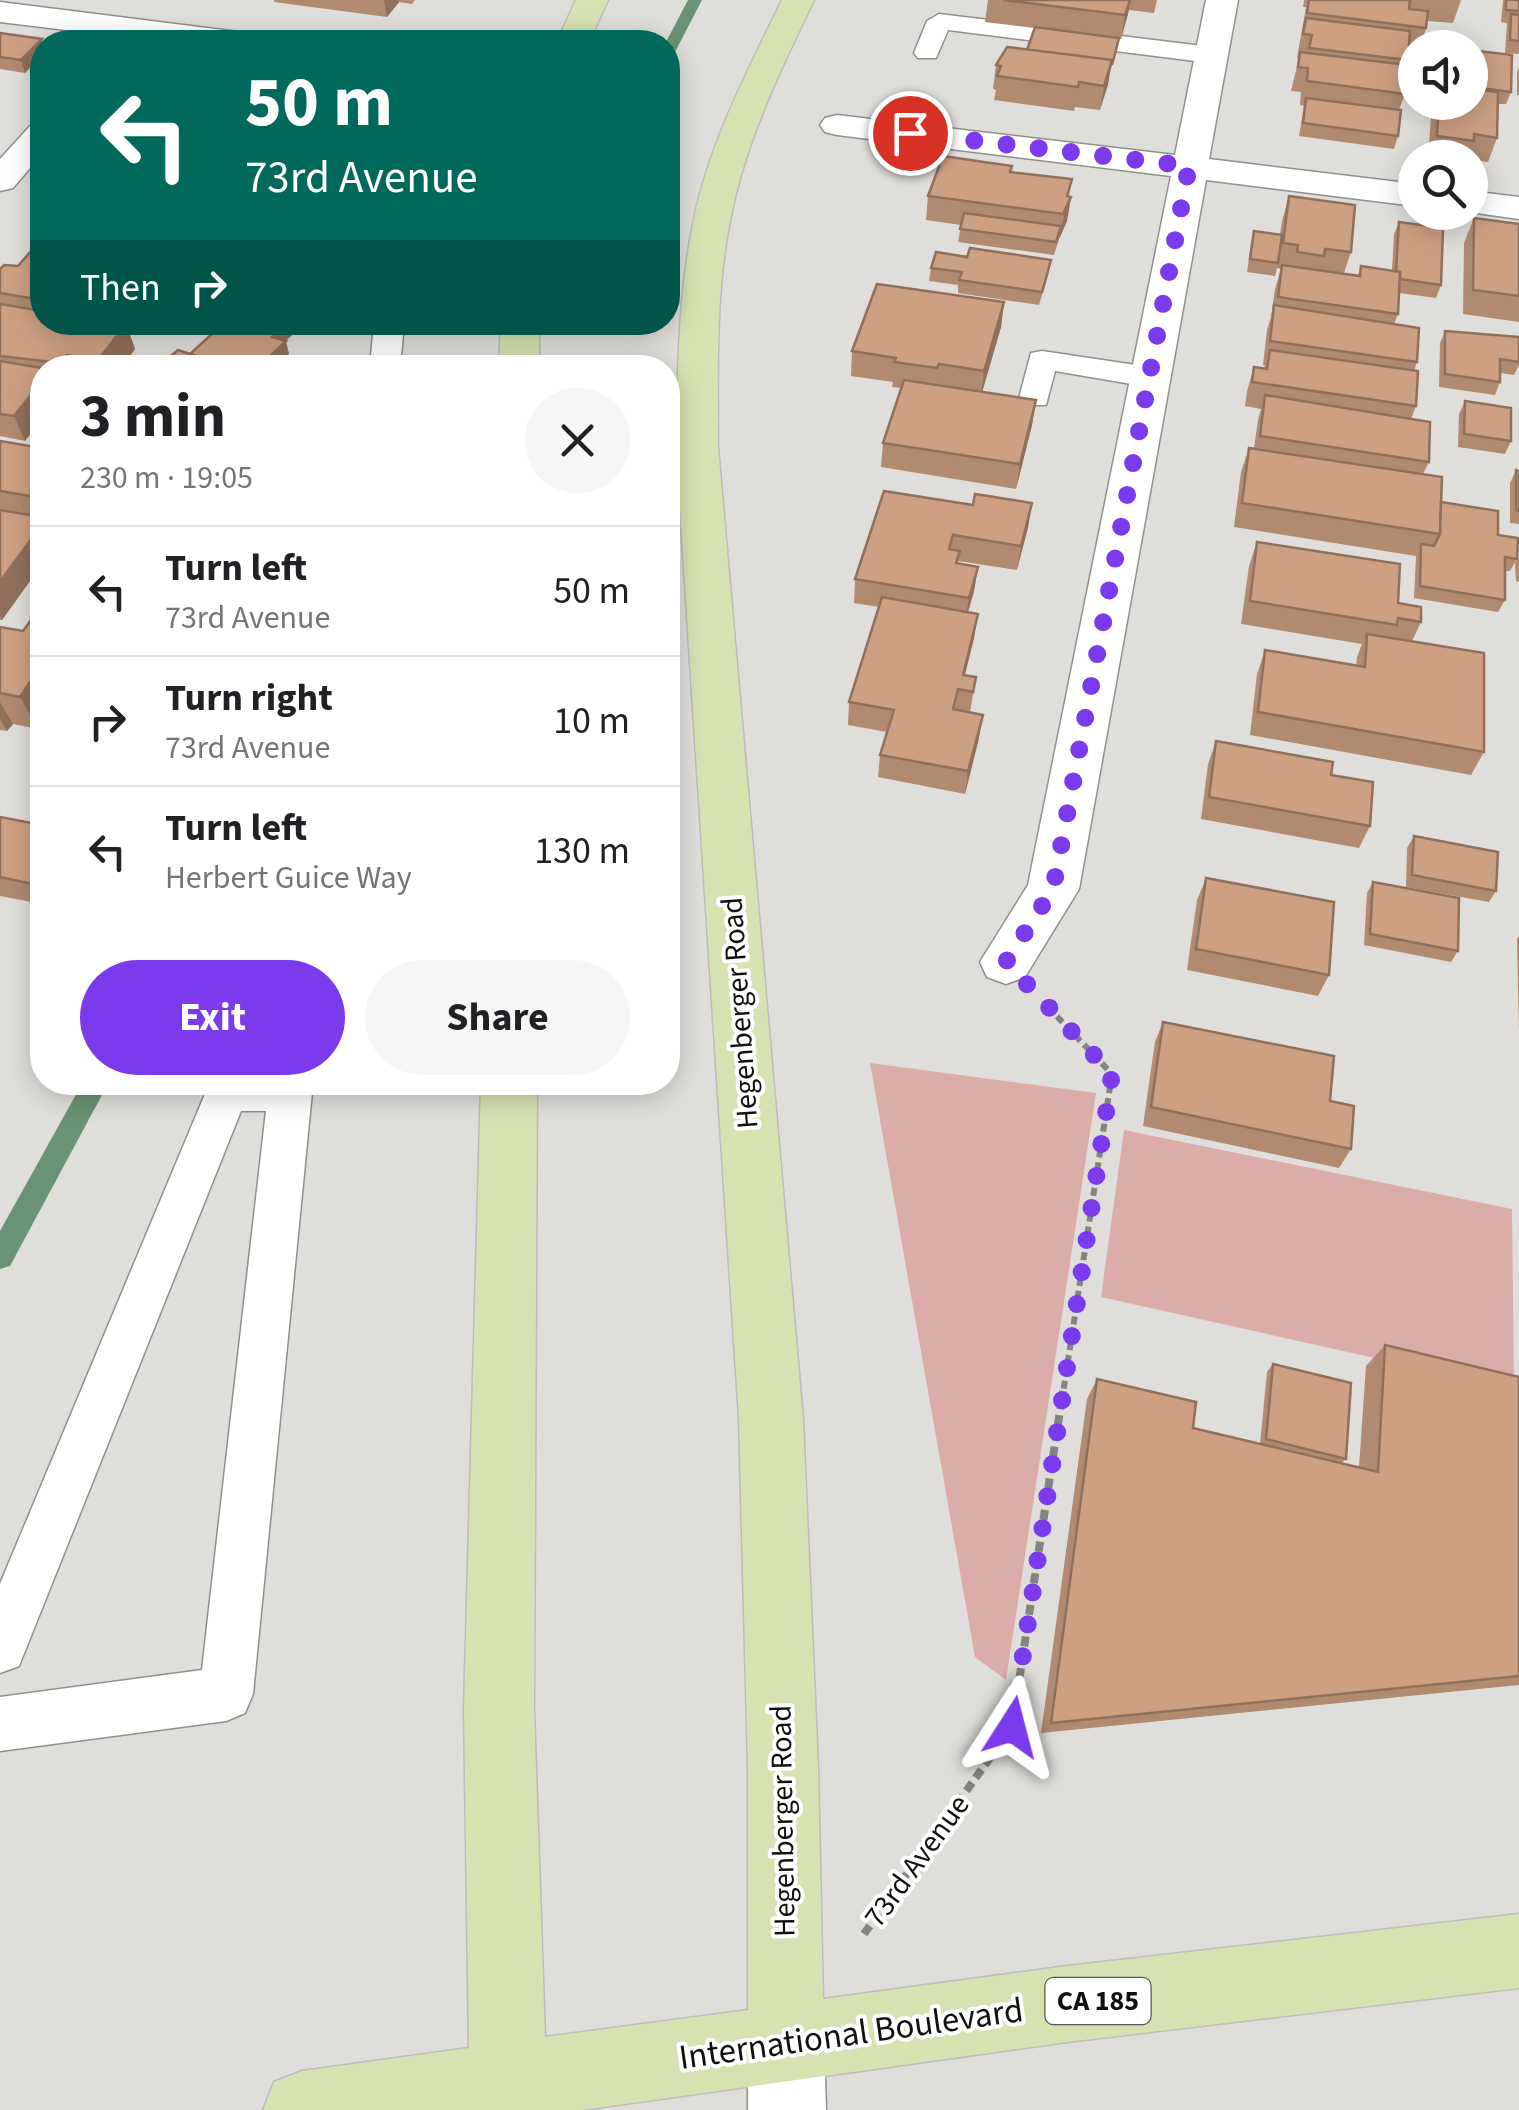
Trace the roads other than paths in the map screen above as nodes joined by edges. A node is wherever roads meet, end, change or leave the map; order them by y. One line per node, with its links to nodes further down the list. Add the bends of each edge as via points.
1 (164, 0): 7 (street)
2 (592, 0): 8 (main road)
3 (798, 0): 27 (main road, Hegenberger Road, via 719,187 700,302 696,447 771,1419)
4 (1222, 0): 10 (street)
5 (0, 12): 6 (street)
6 (98, 30)
7 (136, 30)
8 (578, 30)
9 (927, 53): 10 (lane, via 939,21)
10 (1211, 56): 13 (street)
11 (837, 125): 13 (street)
12 (30, 146): 14 (street)
13 (1189, 166): 15 (street); 18 (street)
14 (0, 180)
15 (1398, 193)
16 (1488, 204): 17 (street)
17 (1519, 208)
18 (1149, 377): 19 (lane, via 1046,348); 20 (street, via 1053,889)
19 (1035, 398)
20 (1006, 962)
21 (226, 1095): 24 (lane)
22 (290, 1095): 25 (lane, via 226,1694)
23 (509, 1095): 28 (main road, via 500,1709)
24 (0, 1647)
25 (0, 1724)
26 (1519, 1951): 27 (main road, International Boulevard / CA 185, via 1067,2004)
27 (787, 2077): 28 (main road, International Boulevard / CA 185)
28 (508, 2096): 29 (main road, International Boulevard / CA 185)
29 (302, 2110)

